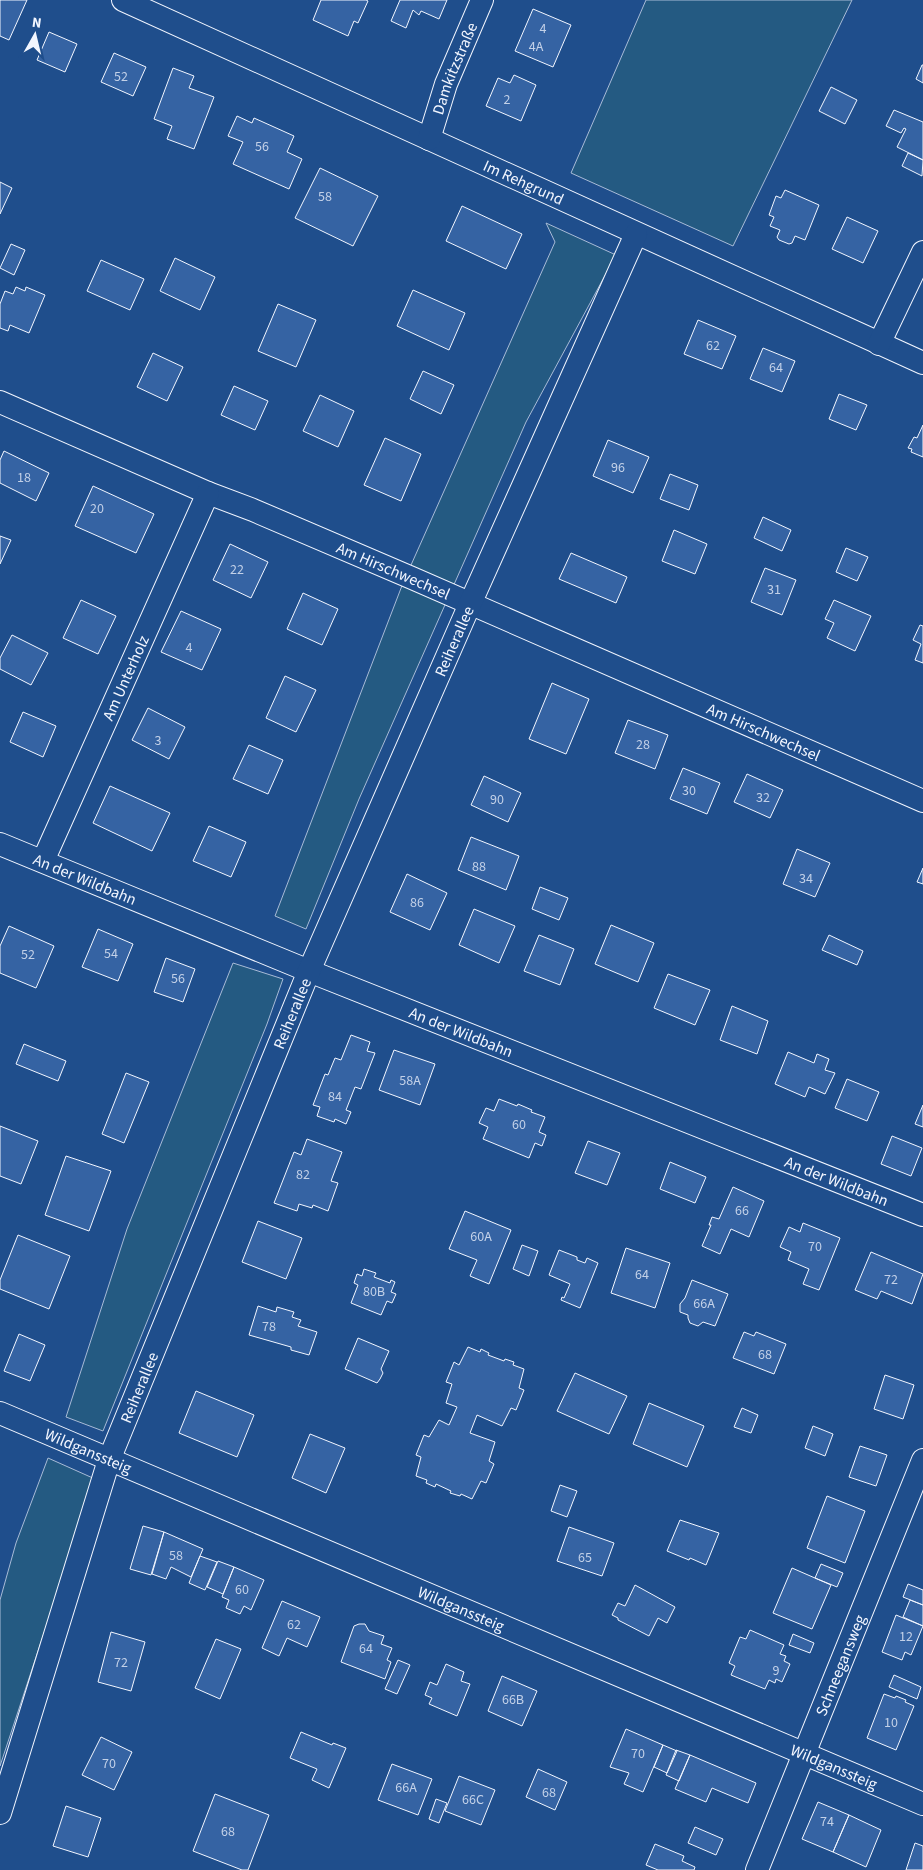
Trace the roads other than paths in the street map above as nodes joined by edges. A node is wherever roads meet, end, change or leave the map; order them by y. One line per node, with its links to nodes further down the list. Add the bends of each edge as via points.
1 (482, 0): 3 (street, Damkitzstraße, via 446,84)
2 (128, 1): 3 (street, Im Rehgrund)
3 (429, 139): 4 (street, Im Rehgrund)
4 (636, 234): 6 (street, Im Rehgrund); 10 (street, Reiherallee)
5 (923, 252): 6 (street)
6 (879, 344): 7 (street, Im Rehgrund)
7 (923, 364)
8 (0, 402): 9 (street, Am Hirschwechsel)
9 (208, 493): 10 (street, Am Hirschwechsel); 13 (street, Am Unterholz)
10 (470, 604): 11 (street, Am Hirschwechsel); 14 (street, Reiherallee)
11 (923, 801)
12 (0, 844): 13 (street, An der Wildbahn)
13 (43, 861): 14 (street, An der Wildbahn)
14 (309, 971): 15 (street, An der Wildbahn); 17 (street, Reiherallee)
15 (923, 1215)
16 (0, 1413): 17 (street, Wildganssteig)
17 (109, 1460): 19 (street, Wildganssteig); 21 (street, Reiherallee)
18 (923, 1460): 19 (street, Schneegansweg)
19 (805, 1753): 20 (street, Wildganssteig); 22 (street, Schneegansweg)
20 (923, 1804)
21 (0, 1813)
22 (758, 1870)

